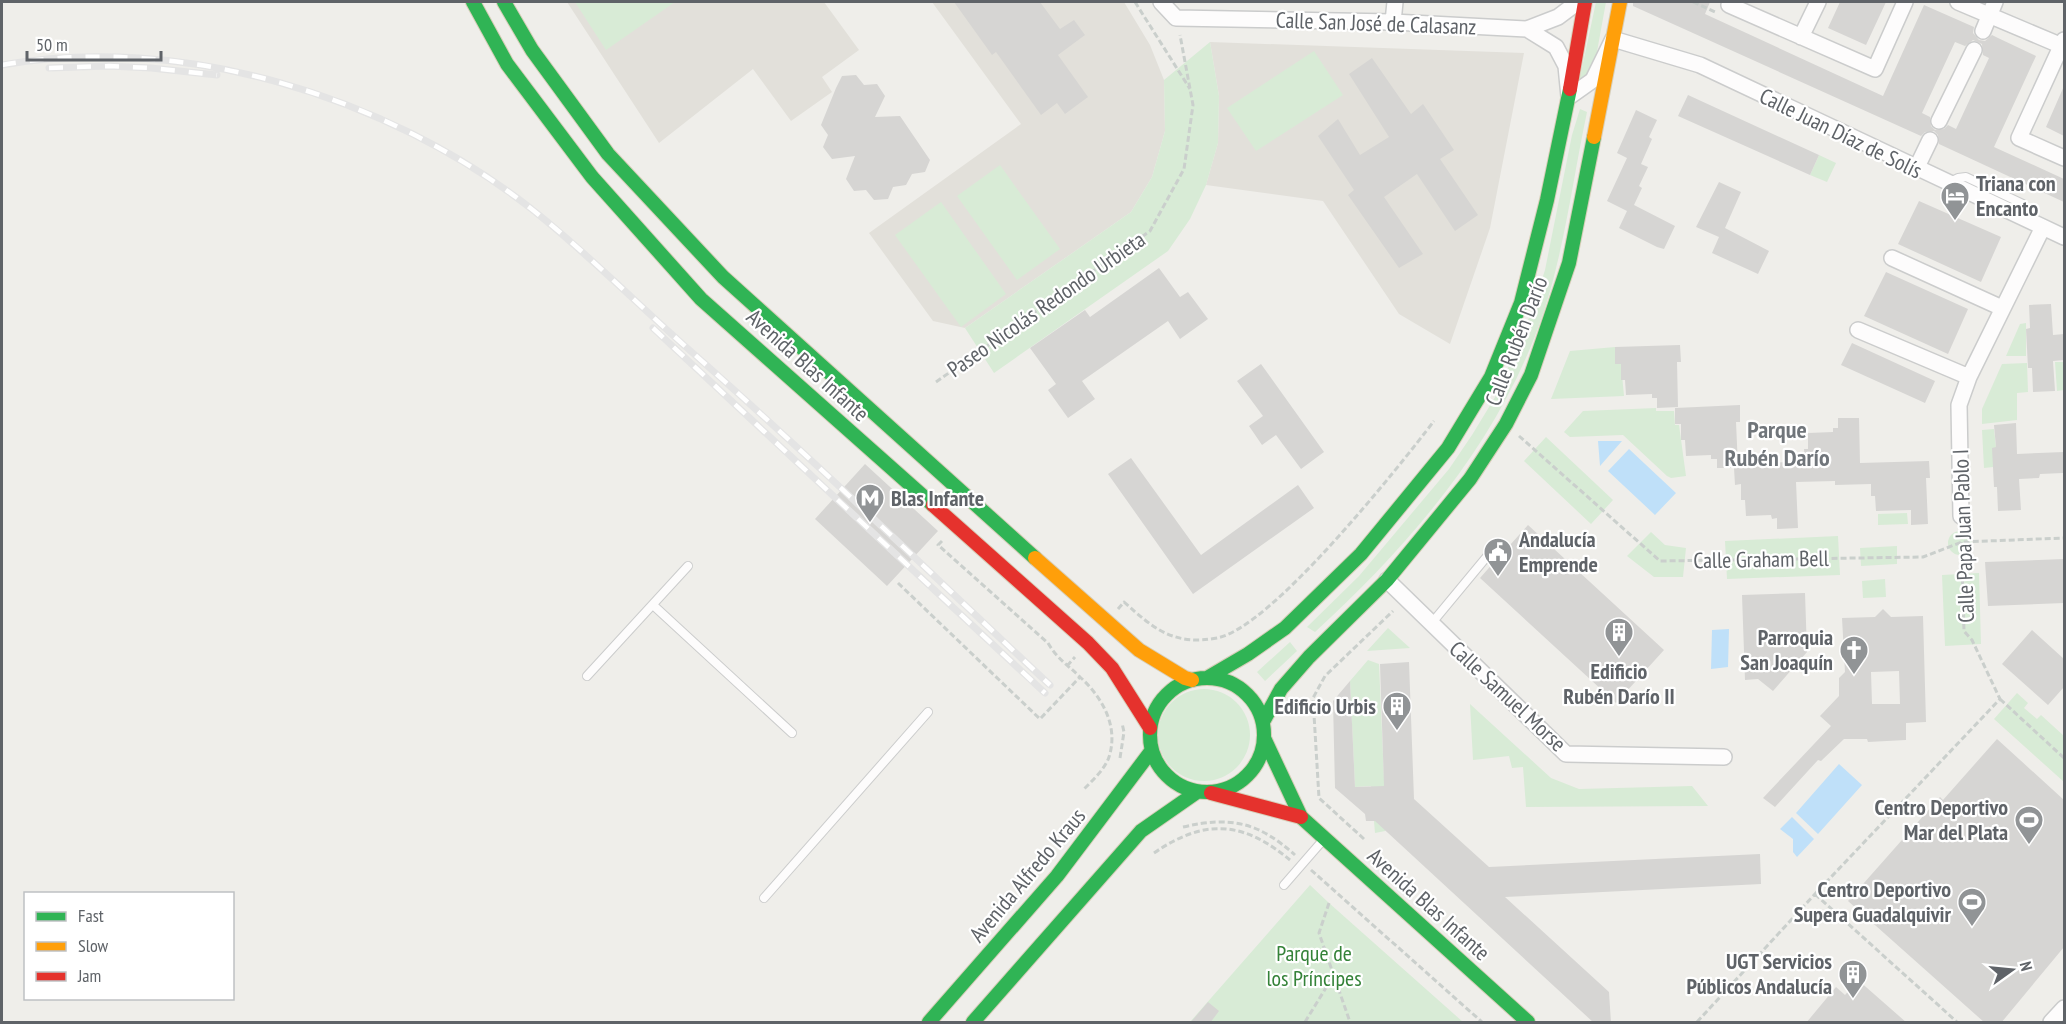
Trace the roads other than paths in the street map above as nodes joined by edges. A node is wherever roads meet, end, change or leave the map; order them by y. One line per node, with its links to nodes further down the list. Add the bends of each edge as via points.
1 (473, 2): 43 (main road, Avenida Blas Infante, via 507,63 592,177 701,299 1088,643 1112,668)
2 (504, 2): 40 (main road, Avenida Blas Infante, via 532,50 608,154 723,277 1139,650 1185,678)
3 (1161, 2): 13 (street, Calle San José de Calasanz, via 1176,18)
4 (1395, 2): 13 (street)
5 (1578, 2): 14 (street, via 1558,17)
6 (1585, 2): 20 (main road, Calle Rubén Darío)
7 (1620, 2): 17 (main road, Calle Rubén Darío)
8 (1818, 2): 16 (street)
9 (1905, 2): 16 (street, via 1875,69)
10 (1958, 2): 12 (street)
11 (1730, 3): 16 (street)
12 (1992, 9): 15 (street); 18 (street)
13 (1392, 22): 14 (street, Calle San José de Calasanz)
14 (1527, 29): 20 (street, via 1556,47 1566,66)
15 (1983, 31)
16 (1801, 37)
17 (1613, 39): 20 (street, via 1593,80); 24 (street, Calle Juan Díaz de Solís, via 1700,65); 36 (main road, Calle Rubén Darío, via 1569,263 1531,375 1506,424 1470,478)
18 (2063, 43): 23 (street, via 2019,138)
19 (1974, 50): 21 (street)
20 (1569, 97): 40 (main road, Calle Rubén Darío, via 1521,303 1491,377 1448,448 1361,554 1294,619 1248,654)
21 (1939, 121)
22 (1930, 140): 24 (street)
23 (2064, 158)
24 (1917, 169): 25 (street, Calle Juan Díaz de Solís)
25 (1948, 183): 26 (lane, via 1966,177); 27 (street, Calle Juan Díaz de Solís)
26 (2023, 204)
27 (2043, 227): 28 (street, Calle Juan Díaz de Solís); 30 (street, Calle Papa Juan Pablo I)
28 (2064, 237)
29 (1892, 258): 30 (street)
30 (2002, 308): 32 (street, Calle Papa Juan Pablo I)
31 (1858, 330): 32 (street)
32 (1968, 377): 33 (street, Calle Papa Juan Pablo I, via 1959,405)
33 (1961, 516)
34 (1506, 549): 38 (lane, via 1497,547 1489,554)
35 (688, 566): 37 (lane)
36 (1387, 580): 38 (street, Calle Samuel Morse); 42 (main road, Calle Rubén Darío, via 1304,662 1281,689)
37 (653, 604): 39 (lane); 44 (lane)
38 (1431, 624): 47 (street, Calle Samuel Morse, via 1566,754)
39 (587, 676)
40 (1199, 679): 42 (main road, via 1225,681 1242,690 1255,704); 43 (main road, via 1177,686 1164,697)
41 (928, 712): 52 (lane)
42 (1263, 722): 45 (main road)
43 (1150, 728): 46 (main road)
44 (792, 733)
45 (1264, 738): 48 (main road, via 1261,755 1242,781 1227,789); 49 (main road)
46 (1152, 750): 48 (main road, via 1168,777 1181,787); 54 (main road, Avenida Alfredo Kraus, via 1057,876)
47 (1724, 757)
48 (1204, 793): 49 (main road); 55 (main road, via 1141,831)
49 (1301, 817): 50 (main road, Avenida Blas Infante)
50 (1324, 838): 51 (lane); 56 (main road, Avenida Blas Infante)
51 (1284, 885)
52 (764, 898)
53 (2064, 1008): 57 (street)
54 (929, 1023)
55 (974, 1023)
56 (1528, 1023)
57 (2051, 1023)

